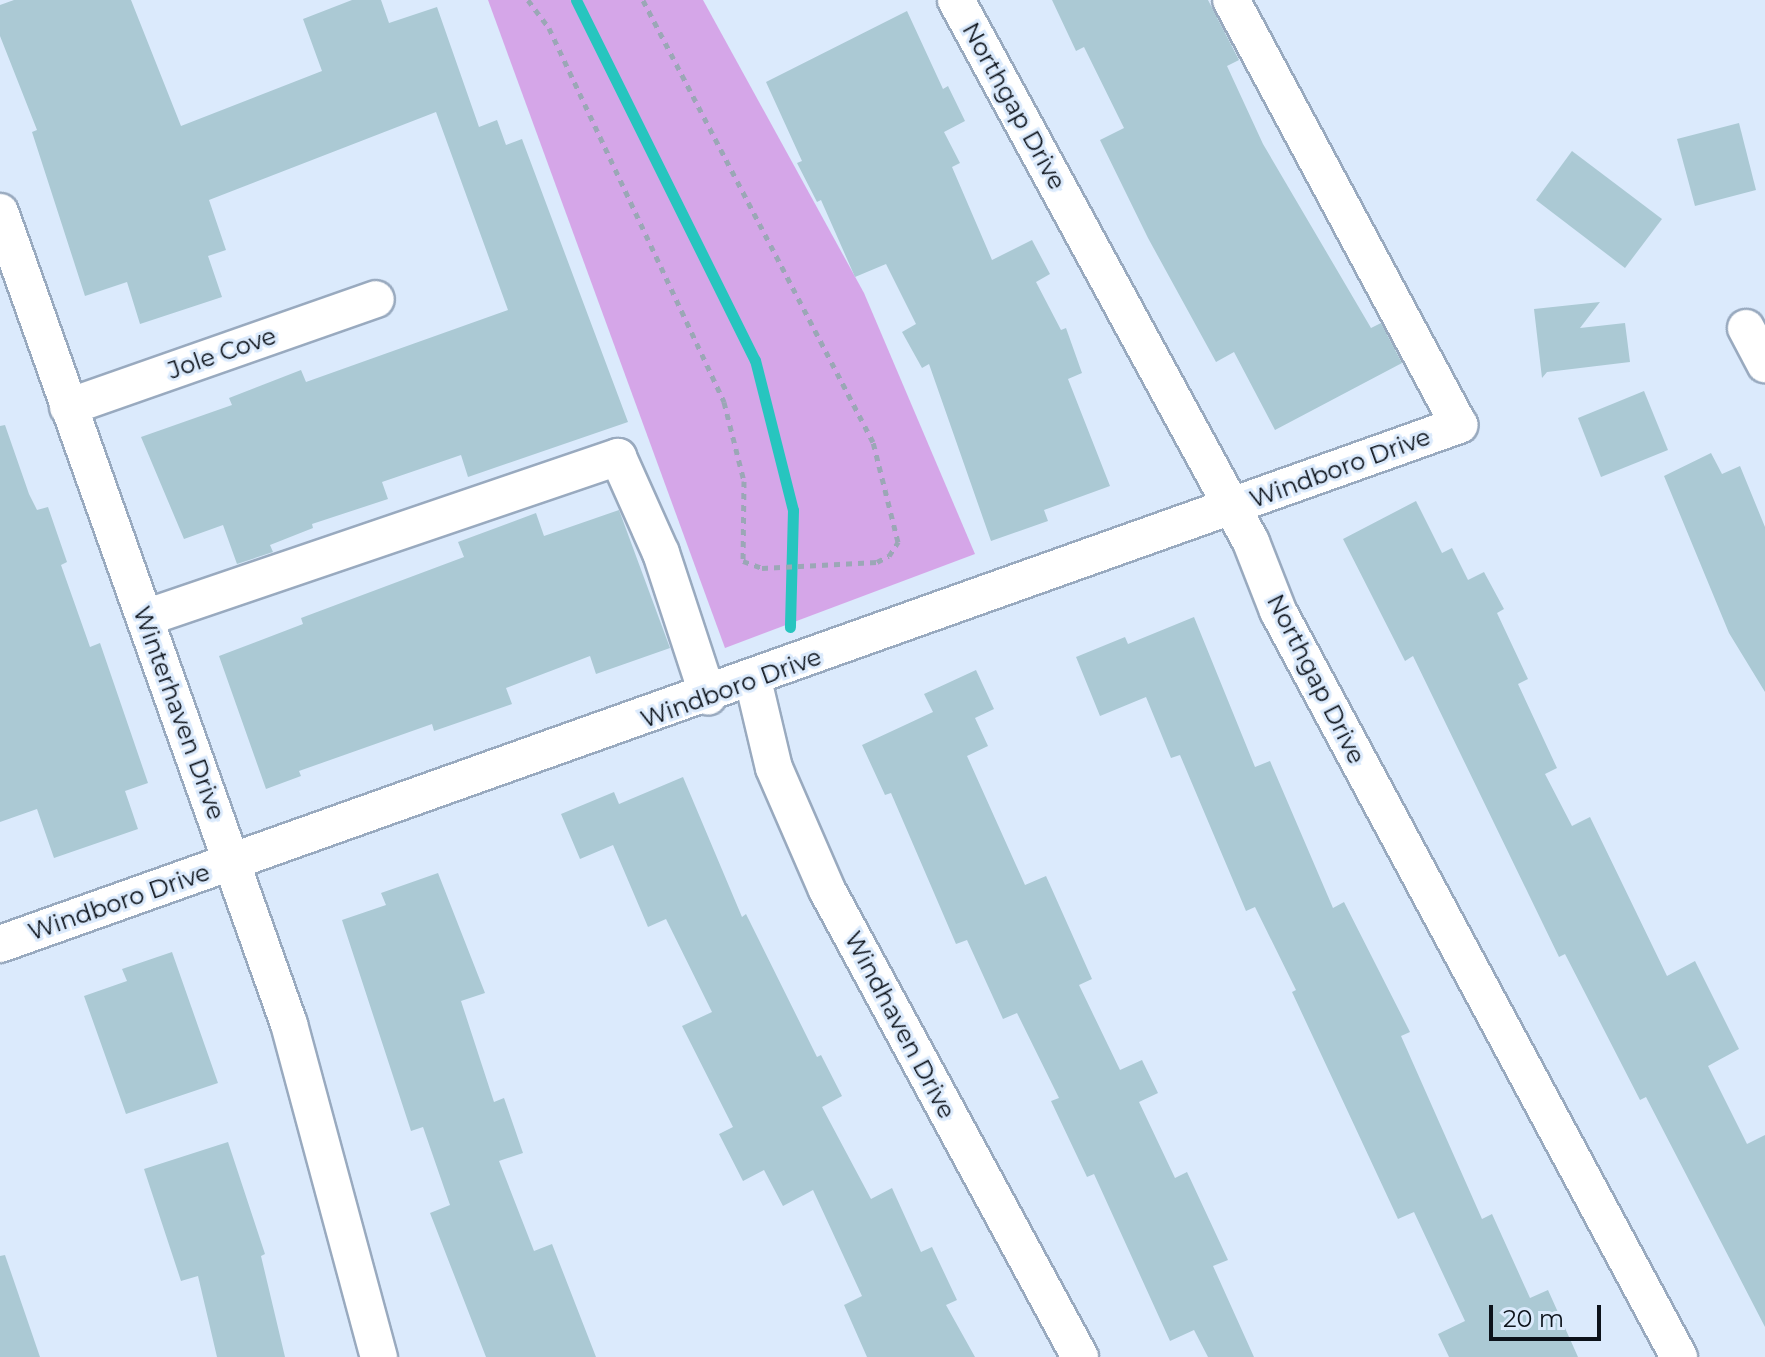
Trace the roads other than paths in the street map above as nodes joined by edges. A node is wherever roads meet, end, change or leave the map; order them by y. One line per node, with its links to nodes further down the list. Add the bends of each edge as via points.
1 (956, 0): 8 (street, Northgap Drive)
2 (1231, 0): 8 (street, Windboro Drive, via 1459,425)
3 (0, 212): 7 (street, Winterhaven Drive)
4 (376, 299): 7 (street, Jole Cove)
5 (1746, 328): 6 (street)
6 (1765, 364)
7 (68, 407): 9 (street, Winterhaven Drive)
8 (1232, 507): 10 (street, Windboro Drive); 16 (street, Northgap Drive, via 1278,611)
9 (145, 618): 11 (street, via 618,457 661,553); 12 (street, Winterhaven Drive)
10 (753, 680): 11 (street, Windboro Drive); 15 (street, Windhaven Drive, via 774,768 827,890)
11 (708, 696): 12 (street, Windboro Drive)
12 (233, 863): 13 (street, Windboro Drive); 14 (street, Winterhaven Drive, via 289,1024)
13 (2, 939)
14 (379, 1357)
15 (1080, 1357)
16 (1679, 1357)

